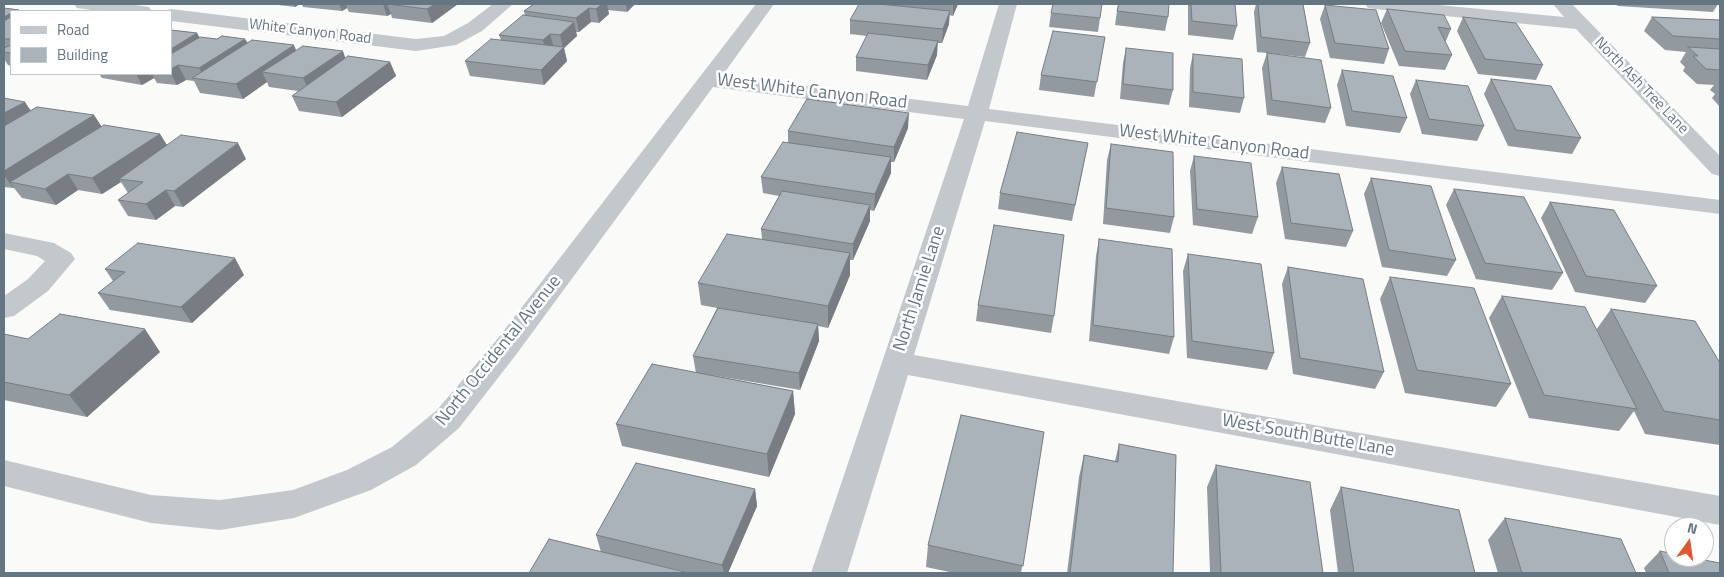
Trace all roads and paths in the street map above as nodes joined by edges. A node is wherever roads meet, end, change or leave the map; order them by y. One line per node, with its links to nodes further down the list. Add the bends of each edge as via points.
1 (83, 4): 7 (street)
2 (504, 4): 8 (street, White Canyon Road, via 476,27 449,41 416,45)
3 (765, 4): 10 (street, North Occidental Avenue)
4 (1008, 4): 11 (street, North Jamie Lane)
5 (1374, 4): 9 (street)
6 (1562, 4): 9 (street, North Ash Tree Lane)
7 (134, 10)
8 (172, 15)
9 (1581, 24): 12 (street, North Ash Tree Lane)
10 (708, 80): 11 (street, West White Canyon Road); 17 (street, North Occidental Avenue, via 448,419 404,456 359,480 294,504 220,515 152,509)
11 (977, 113): 13 (street, West White Canyon Road); 16 (street, North Jamie Lane)
12 (1720, 169)
13 (1720, 207)
14 (4, 241): 15 (street, via 45,249 62,259 38,285)
15 (4, 309)
16 (896, 362): 18 (street, West South Butte Lane); 19 (street, North Jamie Lane)
17 (4, 473)
18 (1720, 510)
19 (829, 573)

